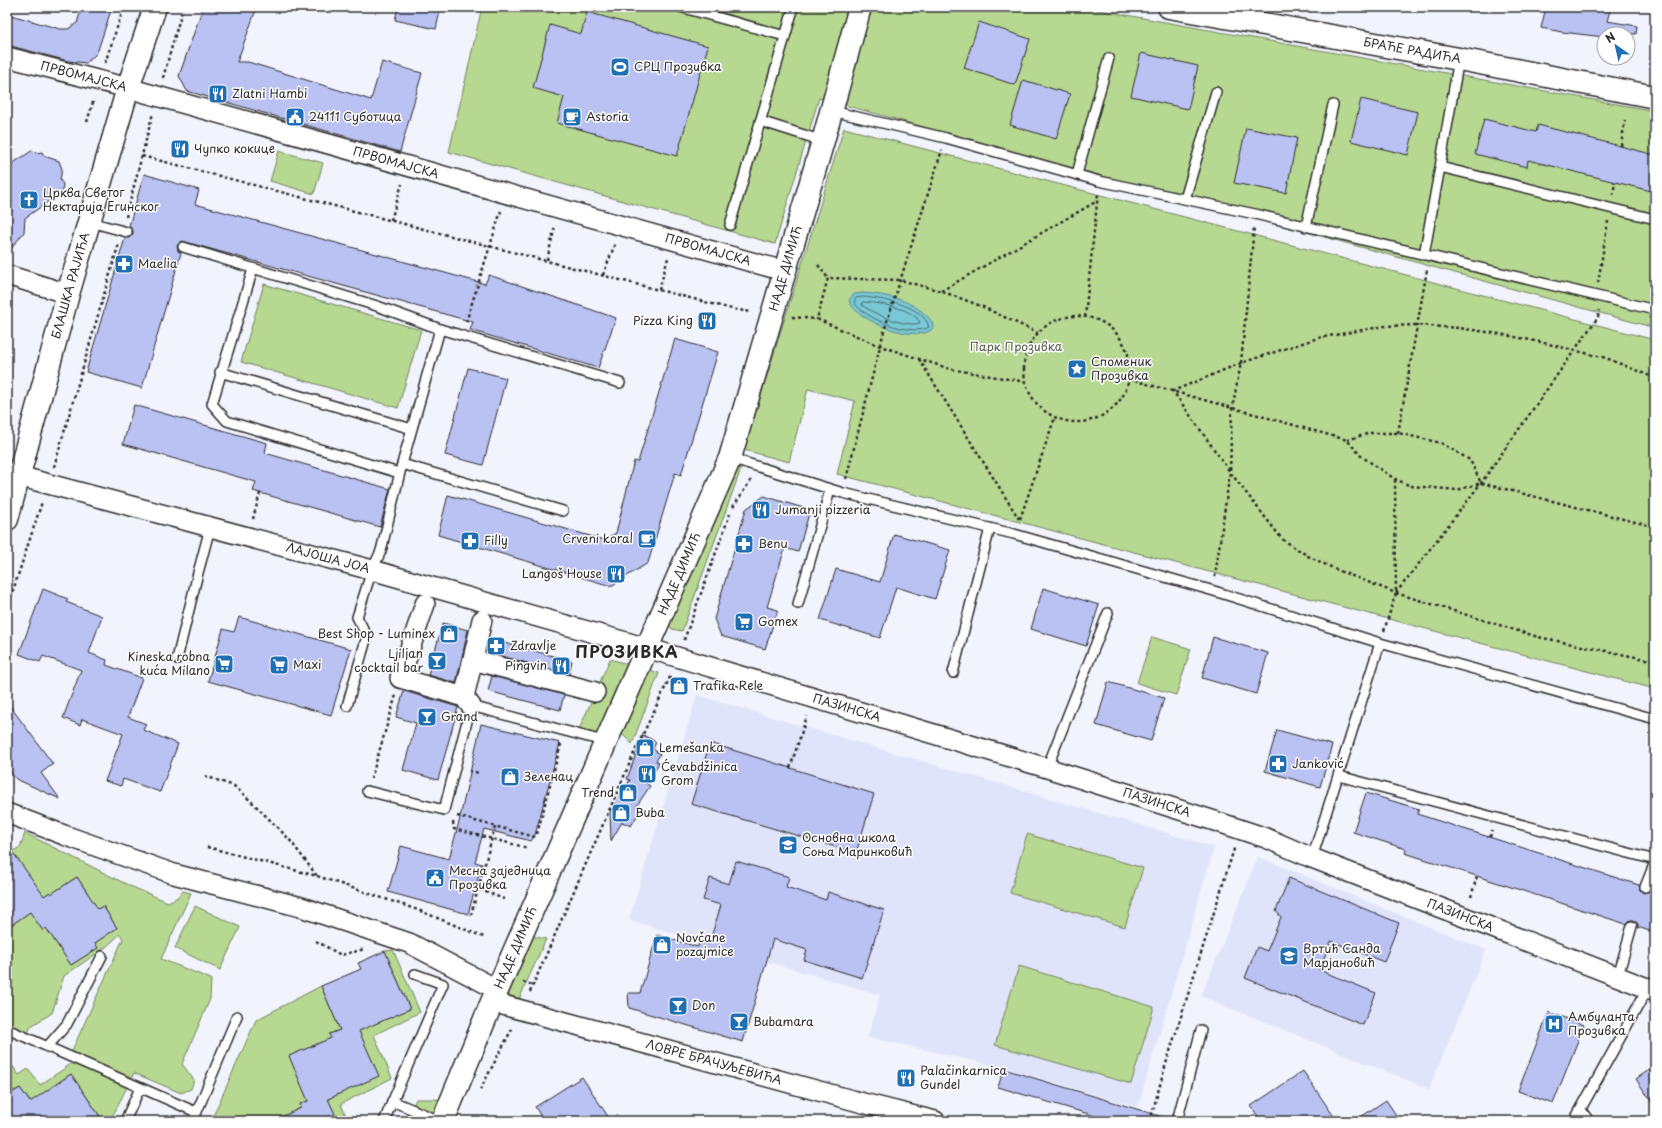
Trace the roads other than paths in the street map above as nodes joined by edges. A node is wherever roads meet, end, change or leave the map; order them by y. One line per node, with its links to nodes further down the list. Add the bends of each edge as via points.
1 (155, 7): 10 (street, БЛАШКА РАЈИЋА)
2 (680, 7): 6 (lane)
3 (860, 7): 14 (street, НАДЕ ДИМИЋ)
4 (1176, 8): 9 (street, БРАЋЕ РАДИЋА)
5 (792, 13): 6 (lane)
6 (785, 36): 15 (lane)
7 (7, 56): 10 (street, ПРВОМАЈСКА)
8 (1109, 58): 18 (lane)
9 (1459, 59): 12 (street, БРАЋЕ РАДИЋА); 17 (lane)
10 (128, 88): 21 (street, БЛАШКА РАЈИЋА); 28 (street, ПРВОМАЈСКА)
11 (1216, 92): 19 (lane)
12 (1655, 97)
13 (1333, 105): 23 (lane)
14 (832, 111): 16 (street, НАДЕ ДИМИЋ); 18 (lane, via 946,138)
15 (760, 121): 16 (lane); 22 (lane)
16 (824, 141): 28 (street, НАДЕ ДИМИЋ)
17 (1440, 167): 20 (lane); 26 (lane)
18 (1077, 174): 19 (lane)
19 (1185, 199): 23 (lane)
20 (1655, 219)
21 (90, 222): 24 (lane); 30 (street, БЛАШКА РАЈИЋА)
22 (730, 225)
23 (1306, 227): 26 (lane)
24 (125, 231)
25 (183, 247): 27 (lane)
26 (1427, 256): 31 (lane)
27 (253, 269): 32 (lane, via 377,306); 33 (lane)
28 (784, 271): 36 (street, НАДЕ ДИМИЋ)
29 (7, 275): 30 (street)
30 (68, 294): 39 (street, БЛАШКА РАЈИЋА)
31 (1655, 310)
32 (440, 329): 34 (lane); 35 (lane)
33 (220, 372): 35 (lane); 38 (lane, via 212,404 227,421)
34 (620, 383)
35 (412, 429): 37 (lane)
36 (730, 458): 40 (lane); 51 (street, НАДЕ ДИМИЋ)
37 (402, 464): 38 (lane); 41 (lane)
38 (399, 473): 45 (lane, via 381,551)
39 (13, 475): 42 (street, БЛАШКА РАЈИЋА); 43 (street, ЛАЈОША ЈОА)
40 (830, 490): 44 (lane); 47 (lane)
41 (563, 511)
42 (7, 519)
43 (210, 528): 45 (street, ЛАЈОША ЈОА); 52 (lane)
44 (990, 528): 50 (lane, via 1214,591); 54 (lane)
45 (372, 570): 51 (street, ЛАЈОША ЈОА); 57 (lane, via 357,617 367,636)
46 (425, 604): 56 (street, via 400,678)
47 (798, 604)
48 (1108, 613): 60 (lane)
49 (482, 620): 53 (street)
50 (1380, 643): 58 (lane); 61 (lane)
51 (647, 648): 59 (street, НАДЕ ДИМИЋ); 60 (street, ПАЗИНСКА)
52 (177, 659)
53 (473, 660): 55 (street); 56 (street)
54 (953, 674)
55 (595, 692)
56 (468, 702): 59 (lane); 62 (lane, via 444,810)
57 (346, 706)
58 (1655, 719)
59 (607, 742): 72 (street, НАДЕ ДИМИЋ)
60 (1047, 768): 64 (street, ПАЗИНСКА, via 1266,838)
61 (1339, 776): 64 (lane); 65 (lane)
62 (367, 791)
63 (7, 813): 72 (street, ЛОВРЕ БРАЧУЉЕВИЋА, via 174,874 301,907 408,943)
64 (1312, 858): 70 (street, ПАЗИНСКА)
65 (1655, 861): 66 (lane)
66 (1645, 887)
67 (1632, 926): 70 (lane)
68 (102, 956): 76 (lane, via 67,1024)
69 (415, 974): 78 (lane, via 443,984)
70 (1618, 976): 71 (street, ПАЗИНСКА)
71 (1651, 989): 79 (lane)
72 (495, 996): 83 (street, НАДЕ ДИМИЋ); 84 (street, ЛОВРЕ БРАЧУЉЕВИЋА, via 522,1010)
73 (237, 1016): 80 (lane)
74 (7, 1029): 76 (lane)
75 (1202, 1030): 85 (lane)
76 (47, 1047): 77 (lane)
77 (140, 1088): 80 (lane); 81 (lane)
78 (392, 1101): 82 (lane); 83 (lane)
79 (1581, 1110): 86 (lane); 87 (lane)
80 (195, 1117)
81 (125, 1121)
82 (384, 1121)
83 (441, 1121)
84 (935, 1121)
85 (1176, 1121)
86 (1574, 1121)
87 (1589, 1121)

